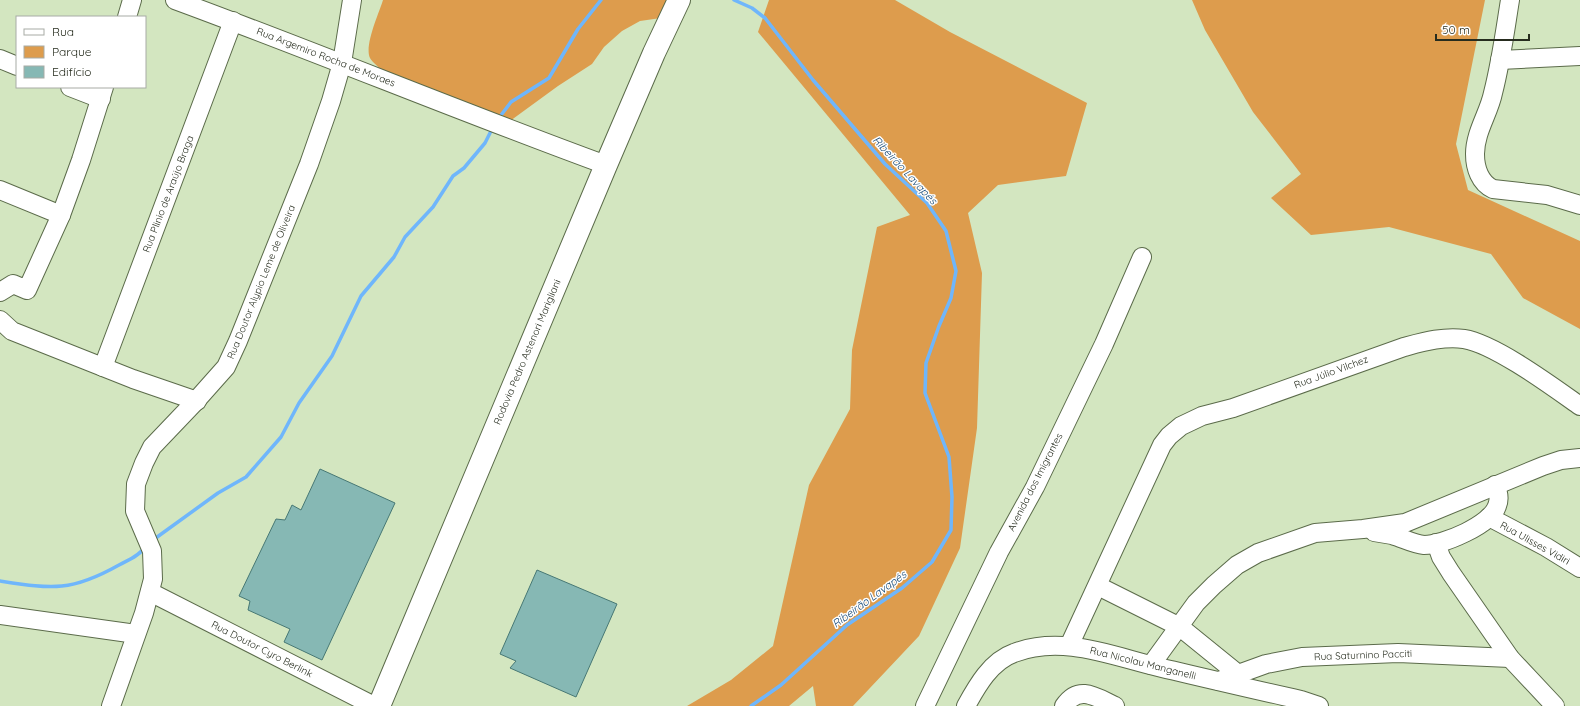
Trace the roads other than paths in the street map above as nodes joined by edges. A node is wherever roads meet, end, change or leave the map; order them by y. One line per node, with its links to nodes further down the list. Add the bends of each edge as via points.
1 (132, 0): 6 (street)
2 (175, 0): 7 (street, Rua Argemiro Rocha de Moraes)
3 (352, 0): 11 (street, Rua Doutor Alypio Leme de Oliveira)
4 (679, 0): 15 (main road, Rodovia Pedro Astenori Marigliani)
5 (1510, 0): 10 (street)
6 (126, 16)
7 (233, 21): 11 (street, Rua Argemiro Rocha de Moraes); 22 (street, Rua Plinio de Araújo Braga)
8 (1580, 56): 10 (street)
9 (0, 60): 12 (street)
10 (1500, 60): 17 (street, via 1493,95 1478,133 1475,153 1478,173 1485,186 1547,195)
11 (342, 62): 15 (street, Rua Argemiro Rocha de Moraes, via 505,128); 23 (street, Rua Doutor Alypio Leme de Oliveira, via 309,164 238,341 226,367)
12 (16, 66)
13 (76, 88): 14 (street)
14 (103, 93): 18 (street)
15 (606, 165): 45 (main road, Rodovia Pedro Astenori Marigliani)
16 (0, 190): 18 (street)
17 (1580, 205)
18 (61, 215): 20 (street, via 27,290 13,284)
19 (1142, 256): 46 (street, Avenida dos Imigrantes, via 1104,344)
20 (0, 292)
21 (0, 320): 22 (street, via 12,332)
22 (103, 367): 23 (street)
23 (197, 401): 34 (street, Rua Doutor Alypio Leme de Oliveira, via 152,447 136,484 135,511 152,551 154,567)
24 (1580, 406): 33 (street, Rua Júlio Vilchez, via 1538,377 1484,346 1465,339 1448,339 1430,340 1404,347 1233,408 1202,416 1181,426 1162,445)
25 (1580, 458): 26 (street, via 1560,460)
26 (1495, 485): 27 (street, via 1499,501 1497,508); 28 (street)
27 (1489, 517): 31 (street, via 1477,527); 32 (street, Rua Ulisses Vidiri)
28 (1405, 523): 29 (street); 30 (street)
29 (1363, 529): 30 (street); 36 (street, via 1315,533 1258,553 1237,565 1214,585 1196,603)
30 (1392, 535): 31 (street, via 1417,544)
31 (1436, 543): 39 (street, via 1451,573)
32 (1580, 568)
33 (1098, 586): 36 (street); 38 (street, Rua Júlio Vilchez)
34 (150, 592): 37 (street, Rua Doutor Alypio Leme de Oliveira); 44 (street, Rua Doutor Cyro Berlink)
35 (0, 615): 37 (street)
36 (1180, 627): 40 (street); 41 (street)
37 (136, 634): 43 (street, Rua Doutor Alypio Leme de Oliveira)
38 (1069, 646): 40 (street, Rua Nicolau Manganelli, via 1101,651); 47 (street, Rua Nicolau Manganelli, via 1031,648 1001,659 983,679)
39 (1510, 658): 41 (street, Rua Saturnino Pacciti, via 1430,653 1302,656 1266,664); 51 (street)
40 (1150, 665): 42 (street, Rua Nicolau Manganelli)
41 (1238, 674): 42 (street, Rua Saturnino Pacciti)
42 (1219, 681): 50 (street, Rua Nicolau Manganelli)
43 (111, 706)
44 (374, 706)
45 (379, 706)
46 (925, 706)
47 (966, 706)
48 (1064, 706): 49 (street, via 1070,698 1078,694 1088,694)
49 (1115, 706)
50 (1319, 706)
51 (1555, 706)

